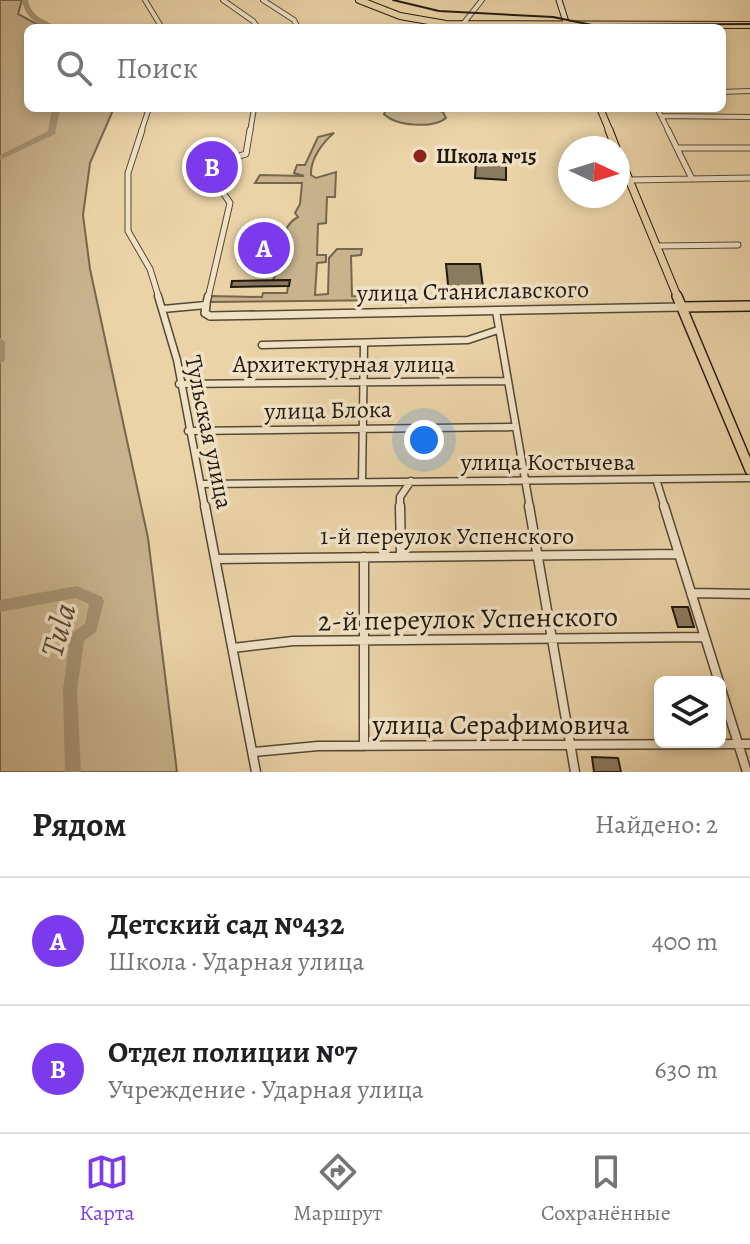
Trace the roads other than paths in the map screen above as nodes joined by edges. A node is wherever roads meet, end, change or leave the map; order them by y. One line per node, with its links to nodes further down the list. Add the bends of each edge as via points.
1 (145, 0): 7 (street)
2 (223, 0): 8 (street)
3 (263, 0): 9 (street)
4 (359, 0): 10 (main road, via 410,18)
5 (482, 0): 10 (street)
6 (559, 0): 11 (main road)
7 (160, 24)
8 (255, 24)
9 (296, 24)
10 (463, 24)
11 (567, 24)
12 (726, 25): 13 (main road)
13 (750, 25)
14 (750, 91): 15 (street)
15 (726, 92)
16 (148, 112): 34 (street, Тульская улица, via 128,173 126,217)
17 (253, 112): 31 (street, via 246,154 223,161 218,185 230,203)
18 (602, 112): 22 (main road)
19 (659, 112): 20 (street)
20 (661, 116): 21 (street); 23 (street)
21 (750, 117)
22 (611, 136)
23 (677, 148): 24 (street); 26 (street)
24 (750, 148)
25 (750, 178): 26 (street)
26 (692, 179): 27 (street)
27 (630, 180)
28 (630, 182): 30 (main road)
29 (738, 245): 30 (street)
30 (657, 246): 33 (main road)
31 (206, 305): 34 (street); 35 (street, улица Станиславского, via 210,316)
32 (750, 306): 33 (main road, улица Станиславского)
33 (683, 307): 35 (street, улица Станиславского); 45 (main road)
34 (163, 309): 41 (street, Тульская улица)
35 (496, 311): 36 (street)
36 (498, 330): 37 (street, via 468,340); 39 (street)
37 (364, 344): 38 (street); 40 (street)
38 (262, 345)
39 (508, 381): 40 (street, Архитектурная улица); 42 (street)
40 (364, 383): 41 (street, Архитектурная улица); 43 (street)
41 (179, 384): 44 (street, Тульская улица)
42 (516, 427): 43 (street, улица Блока); 49 (street)
43 (363, 428): 44 (street, улица Блока); 50 (street)
44 (188, 431): 51 (street, Тульская улица)
45 (750, 470)
46 (750, 478): 47 (street, улица Костычева)
47 (656, 479): 49 (street, улица Костычева); 52 (street)
48 (411, 481): 49 (street, улица Костычева); 50 (street, улица Костычева); 53 (street, via 400,497)
49 (526, 481): 54 (street)
50 (362, 482): 51 (street, улица Костычева)
51 (202, 484): 56 (street, Тульская улица)
52 (679, 554): 54 (street, 1-й переулок Успенского); 57 (street)
53 (401, 555): 54 (street, 1-й переулок Успенского); 55 (street, 1-й переулок Успенского)
54 (537, 556): 60 (street)
55 (364, 557): 56 (street, 1-й переулок Успенского); 61 (street)
56 (216, 559): 62 (street, Тульская улица)
57 (691, 593): 58 (street); 59 (street)
58 (750, 594)
59 (704, 637): 60 (street, 2-й переулок Успенского); 63 (street)
60 (551, 639): 61 (street, 2-й переулок Успенского); 68 (street)
61 (363, 640): 62 (street, 2-й переулок Успенского); 67 (street)
62 (233, 648): 69 (street, Тульская улица)
63 (716, 676)
64 (726, 705): 65 (street)
65 (739, 744): 66 (street, улица Серафимовича); 68 (street, улица Серафимовича); 72 (street)
66 (750, 744)
67 (364, 746): 68 (street, улица Серафимовича); 69 (street, улица Серафимовича)
68 (571, 747): 71 (street)
69 (253, 752): 70 (street, Тульская улица)
70 (256, 772)
71 (575, 772)
72 (747, 772)

